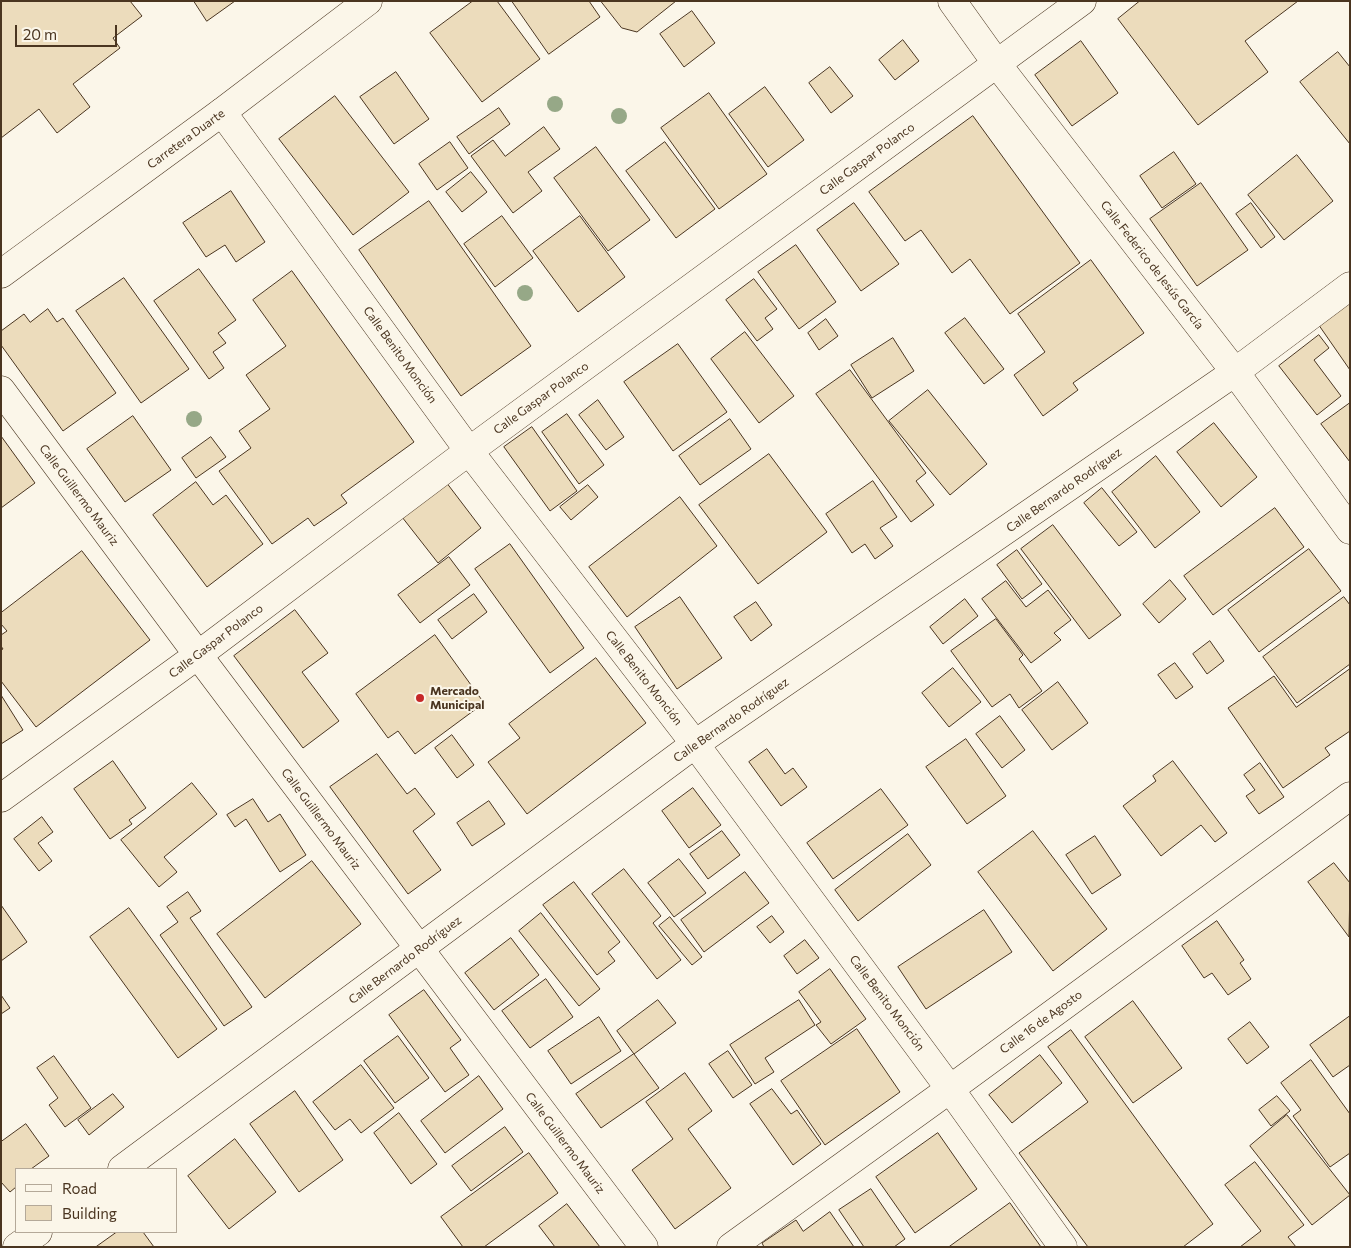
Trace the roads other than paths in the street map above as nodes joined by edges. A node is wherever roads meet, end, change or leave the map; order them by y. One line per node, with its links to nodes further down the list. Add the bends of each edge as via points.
1 (368, 1): 5 (street, Carretera Duarte)
2 (952, 1): 4 (street, Calle Federico de Jesús García)
3 (1082, 1): 4 (street, Calle Gaspar Polanco)
4 (997, 64): 8 (street, Calle Federico de Jesús García); 10 (street, Calle Gaspar Polanco)
5 (222, 112): 6 (street, Carretera Duarte); 10 (street, Calle Benito Monción)
6 (1, 274)
7 (1350, 286): 8 (street, Calle Bernardo Rodríguez)
8 (1235, 372): 11 (street, Calle Federico de Jesús García); 13 (street, Calle Bernardo Rodríguez)
9 (1, 390): 12 (street, Calle Guillermo Mauriz)
10 (469, 451): 12 (street, Calle Gaspar Polanco); 13 (street, Calle Benito Monción)
11 (1350, 530)
12 (198, 655): 15 (street, Calle Gaspar Polanco); 16 (street, Calle Guillermo Mauriz)
13 (695, 744): 16 (street, Calle Bernardo Rodríguez); 17 (street, Calle Benito Monción)
14 (1350, 796): 17 (street, Calle 16 de Agosto)
15 (1, 798)
16 (419, 949): 18 (street, Calle Bernardo Rodríguez); 21 (street, Calle Guillermo Mauriz)
17 (950, 1089): 22 (street, Calle 16 de Agosto); 23 (street, Calle Benito Monción)
18 (123, 1168)
19 (37, 1233): 20 (street)
20 (17, 1247)
21 (644, 1247)
22 (732, 1247)
23 (1063, 1247)

